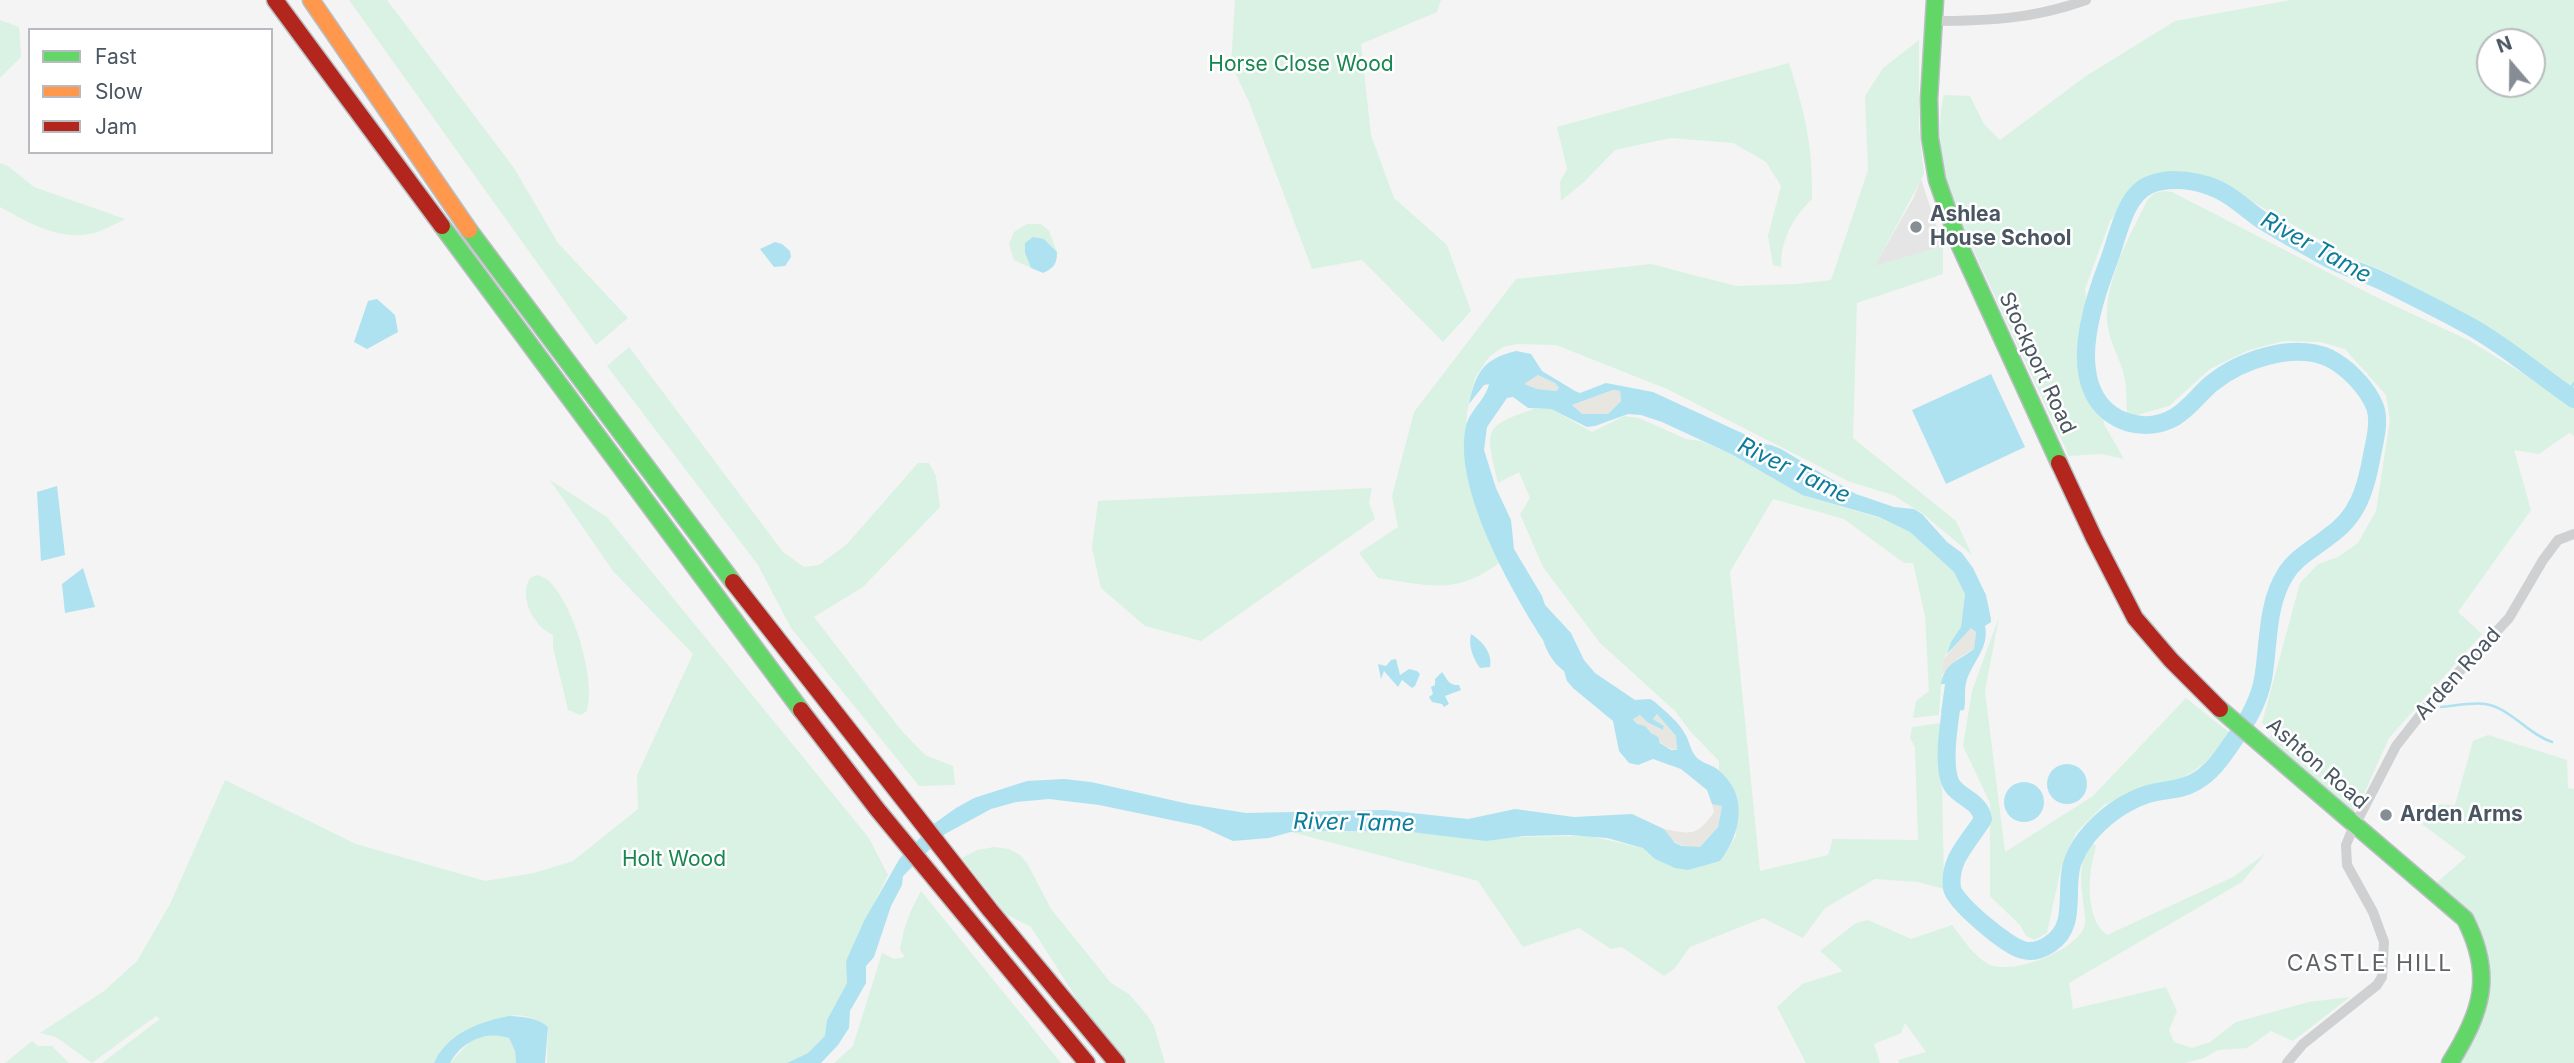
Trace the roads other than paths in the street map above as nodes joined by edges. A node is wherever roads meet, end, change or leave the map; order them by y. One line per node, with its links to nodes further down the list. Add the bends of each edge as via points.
1 (275, 0): 9 (highway, via 741,632 877,809)
2 (311, 0): 10 (highway, via 462,221 762,621)
3 (1935, 0): 5 (highway, Stockport Road)
4 (2086, 0): 5 (street, via 2023,18)
5 (1933, 21): 7 (highway, Stockport Road, via 1930,142 1952,228 2122,595 2148,635)
6 (2574, 534): 8 (street, Arden Road, via 2558,540 2509,618 2396,746)
7 (2215, 704): 8 (highway, Ashton Road)
8 (2356, 826): 11 (street, via 2346,845 2347,864 2384,942 2382,976); 12 (highway, Ashton Road, via 2465,919 2474,934 2483,968 2480,1005)
9 (1087, 1063)
10 (1117, 1063)
11 (2287, 1063)
12 (2450, 1063)

